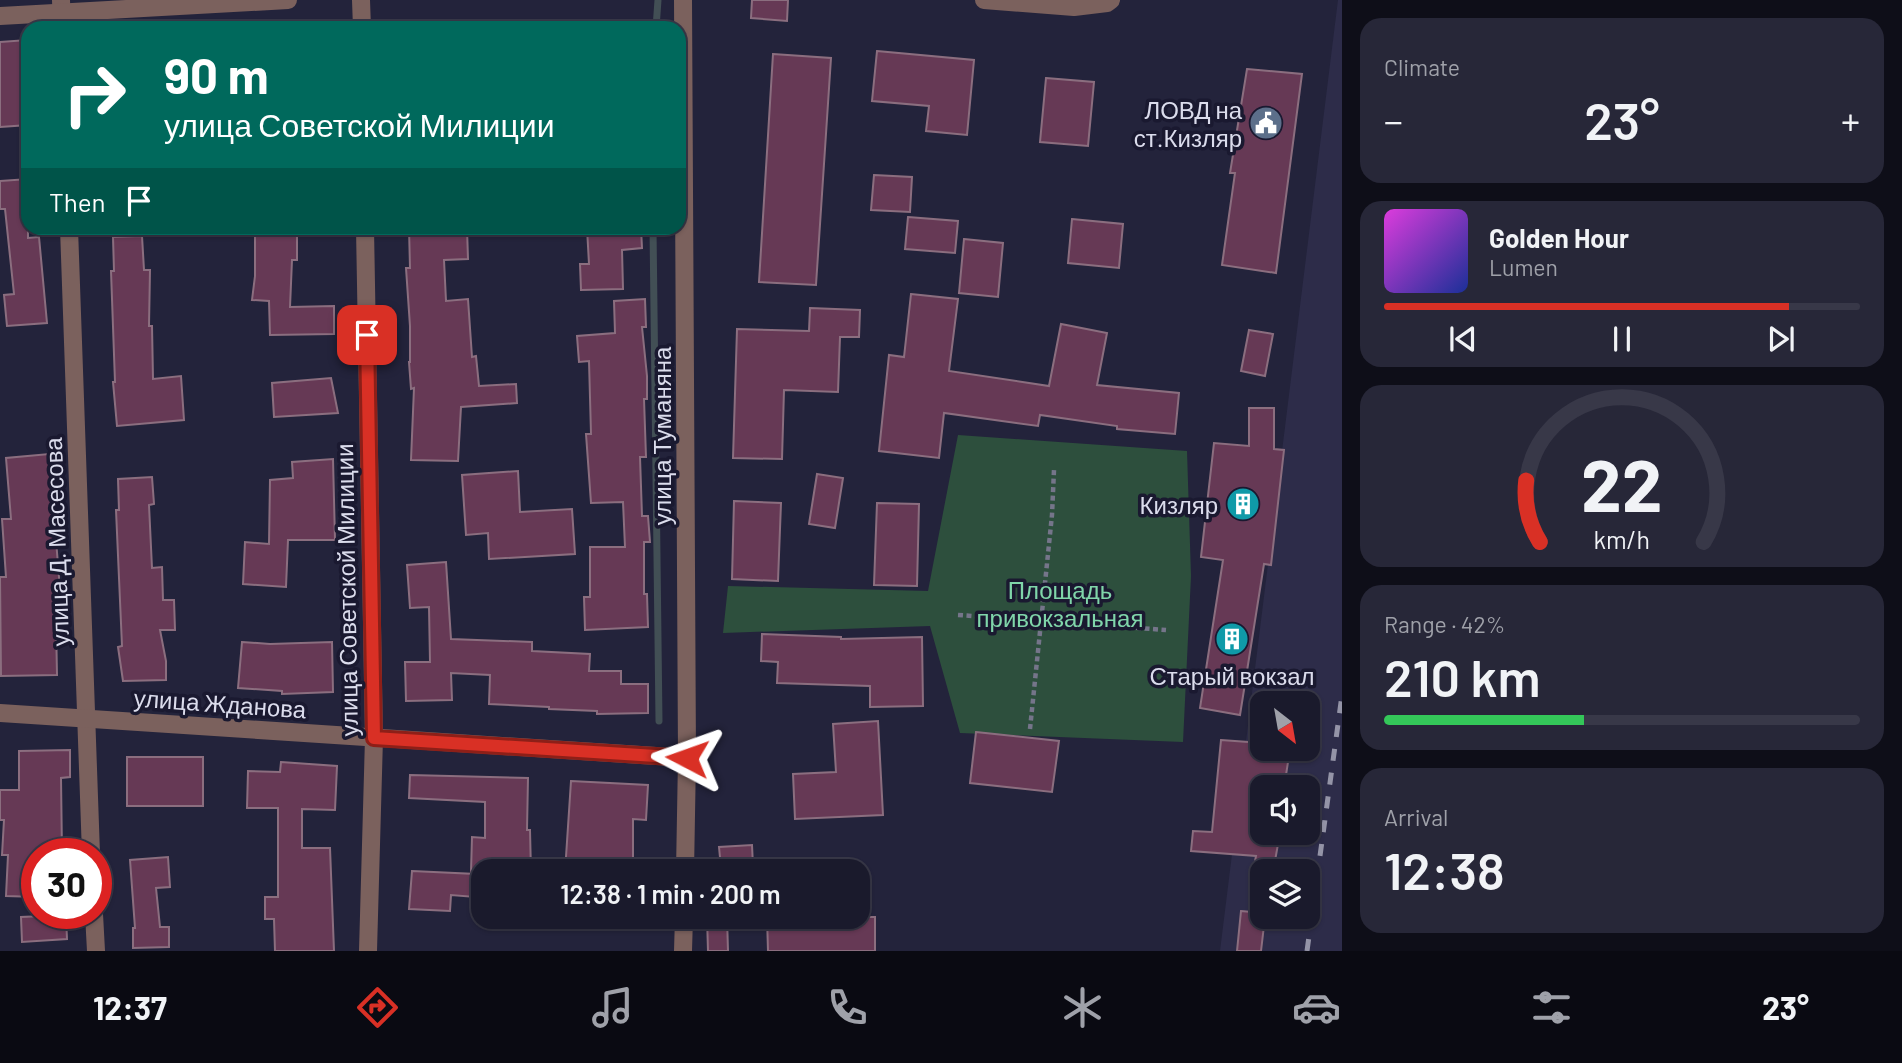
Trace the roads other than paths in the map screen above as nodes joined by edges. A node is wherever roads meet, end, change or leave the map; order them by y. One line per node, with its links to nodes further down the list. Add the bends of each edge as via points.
1 (288, 0): 7 (street)
2 (361, 0): 9 (street)
3 (683, 0): 10 (street, улица Туманяна)
4 (984, 0): 6 (street)
5 (1111, 0): 6 (street, via 1074,7)
6 (1012, 1)
7 (62, 14): 8 (street)
8 (0, 16)
9 (362, 21)
10 (683, 21)
11 (69, 235): 15 (street, улица Д. Масесова)
12 (365, 235): 16 (street, улица Советской Милиции)
13 (684, 235): 17 (street, улица Туманяна)
14 (0, 713): 15 (street, улица Жданова)
15 (85, 719): 16 (street, улица Жданова); 18 (street, улица Д. Масесова)
16 (374, 738): 17 (street, улица Жданова); 23 (street, улица Советской Милиции)
17 (687, 758): 19 (street, улица Туманяна)
18 (90, 838)
19 (685, 859)
20 (95, 929): 22 (street)
21 (684, 929): 24 (street)
22 (96, 951)
23 (368, 951)
24 (683, 951)

